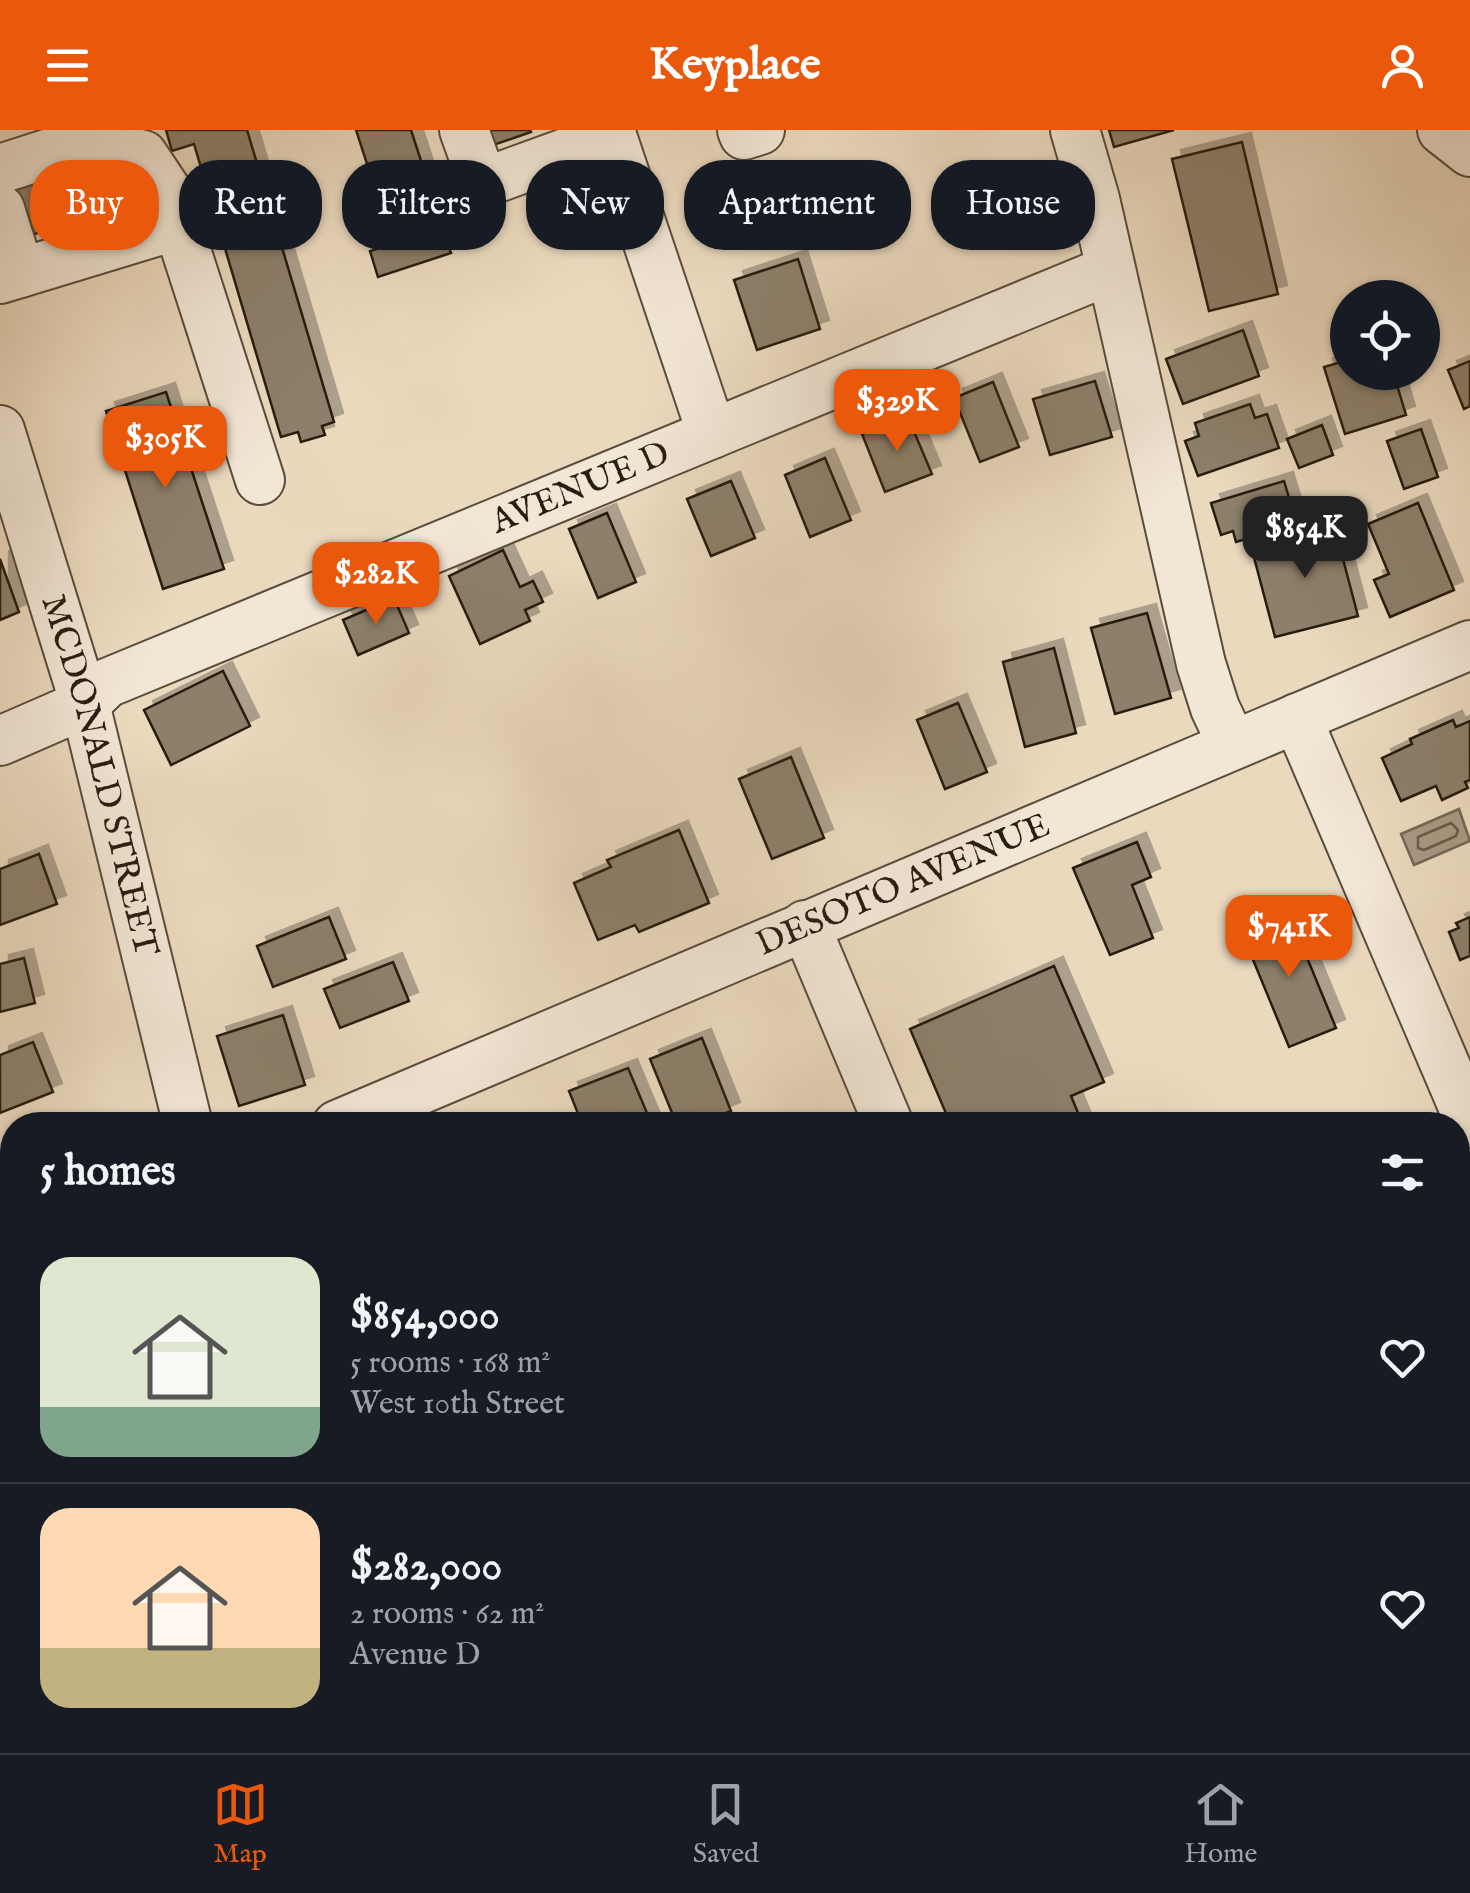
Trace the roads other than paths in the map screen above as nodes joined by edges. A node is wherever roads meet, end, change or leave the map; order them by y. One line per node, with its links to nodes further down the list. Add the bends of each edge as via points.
1 (464, 130): 6 (street, via 483,183)
2 (742, 130): 3 (street)
3 (760, 130)
4 (1075, 130): 12 (street)
5 (1442, 130): 8 (street)
6 (611, 133): 15 (street)
7 (84, 135): 9 (street); 11 (street, via 143,155 167,190)
8 (1470, 152)
9 (0, 169)
10 (0, 209): 13 (street)
11 (178, 225): 13 (street); 16 (street)
12 (1110, 270): 15 (street, AVENUE D); 21 (street, via 1200,664)
13 (10, 276)
14 (0, 430): 18 (street, MCDONALD STREET)
15 (712, 434): 18 (street, AVENUE D, via 108,682)
16 (260, 480)
17 (1470, 645): 19 (street, DESOTO AVENUE)
18 (85, 704): 20 (street, AVENUE D); 23 (street, MCDONALD STREET)
19 (1297, 718): 21 (street, DESOTO AVENUE); 26 (street)
20 (0, 741)
21 (1232, 744): 22 (street, DESOTO AVENUE)
22 (805, 925): 24 (street, DESOTO AVENUE); 25 (street)
23 (185, 1112)
24 (368, 1112)
25 (884, 1112)
26 (1465, 1112)

